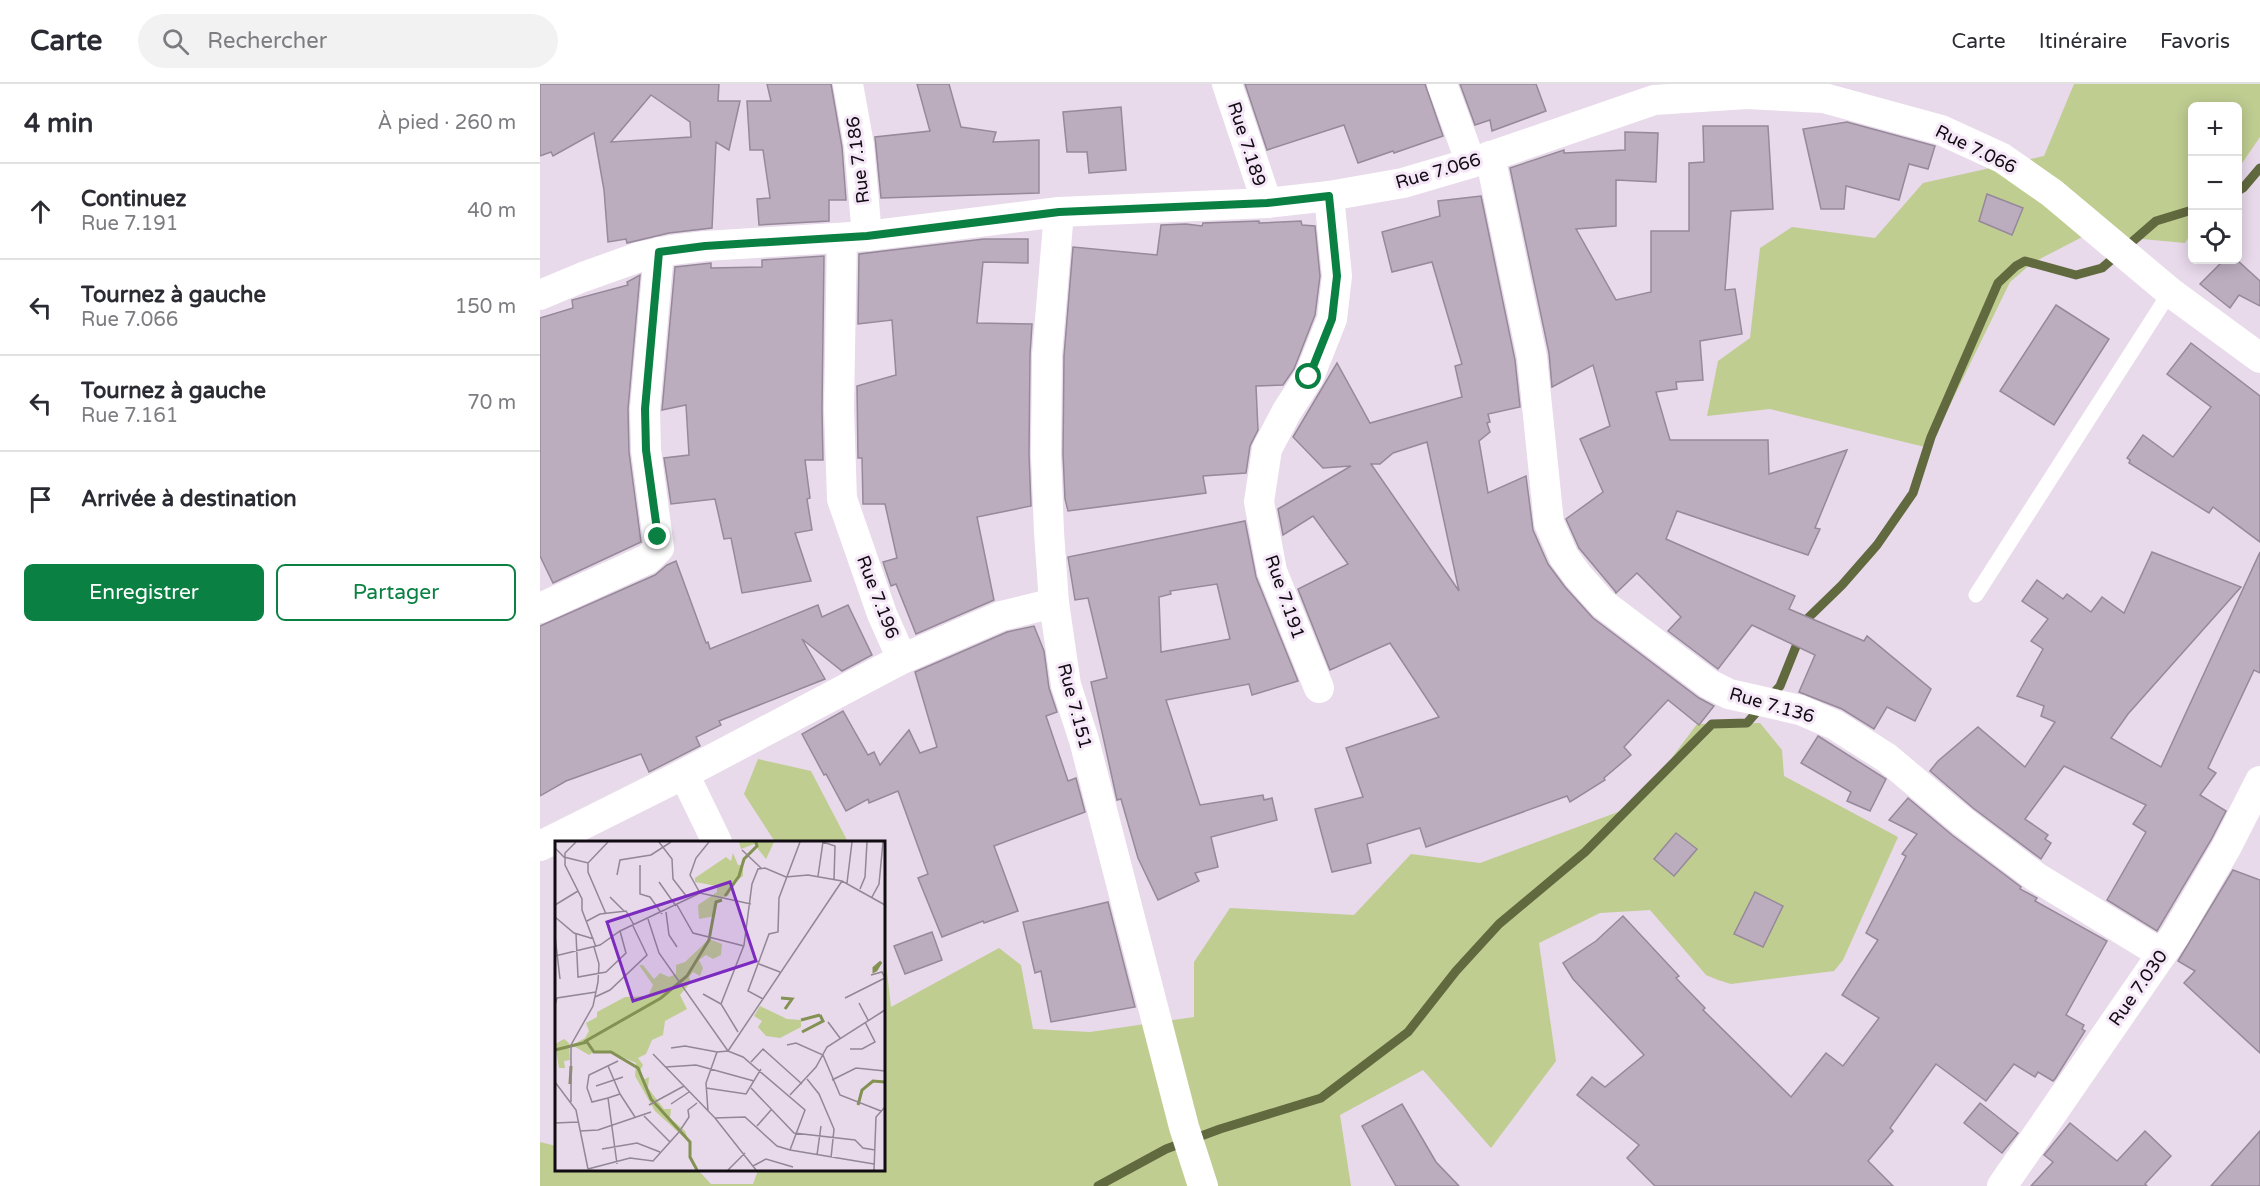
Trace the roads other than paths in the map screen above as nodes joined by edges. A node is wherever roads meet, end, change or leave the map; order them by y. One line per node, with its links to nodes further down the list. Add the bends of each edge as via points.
1 (848, 84): 10 (street, Rue 7.186, via 859,146)
2 (1227, 84): 8 (street, Rue 7.189)
3 (1442, 84): 6 (street, Rue 7.136)
4 (1823, 91): 5 (street, Rue 7.066); 12 (street, Rue 7.066, via 1941,130 2002,158 2052,193)
5 (1651, 92): 6 (street, Rue 7.066)
6 (1480, 159): 7 (street, Rue 7.066, via 1403,183); 24 (street, Rue 7.136, via 1532,357 1549,523 1570,566 1604,604 1709,684 1729,694 1800,710 1835,725 1887,758 2036,878)
7 (1329, 196): 8 (street, Rue 7.066); 19 (street, Rue 7.191, via 1337,276 1332,319 1309,377 1267,449 1260,502 1272,571)
8 (1267, 203): 9 (street, Rue 7.066)
9 (1059, 212): 10 (street, Rue 7.066); 16 (street, Rue 7.151, via 1047,377)
10 (854, 237): 11 (street, Rue 7.066); 18 (street, Rue 7.196, via 839,409 842,499)
11 (659, 252): 13 (street, Rue 7.066); 17 (street, via 645,409 646,450 659,548 648,559)
12 (2170, 292): 14 (street, Rue 7.066); 15 (lane)
13 (540, 295)
14 (2260, 358)
15 (1976, 594)
16 (1054, 603): 18 (street, via 1002,616); 25 (street, Rue 7.151, via 1066,685 1084,740 1184,1127)
17 (540, 608)
18 (902, 659): 20 (street, Rue 7.196)
19 (1319, 688)
20 (684, 774): 22 (street); 23 (street, Rue 7.196)
21 (2260, 781): 24 (street, Rue 7.030, via 2226,848)
22 (716, 841)
23 (540, 846)
24 (2162, 954): 26 (street, Rue 7.030)
25 (1203, 1184)
26 (2002, 1186)

